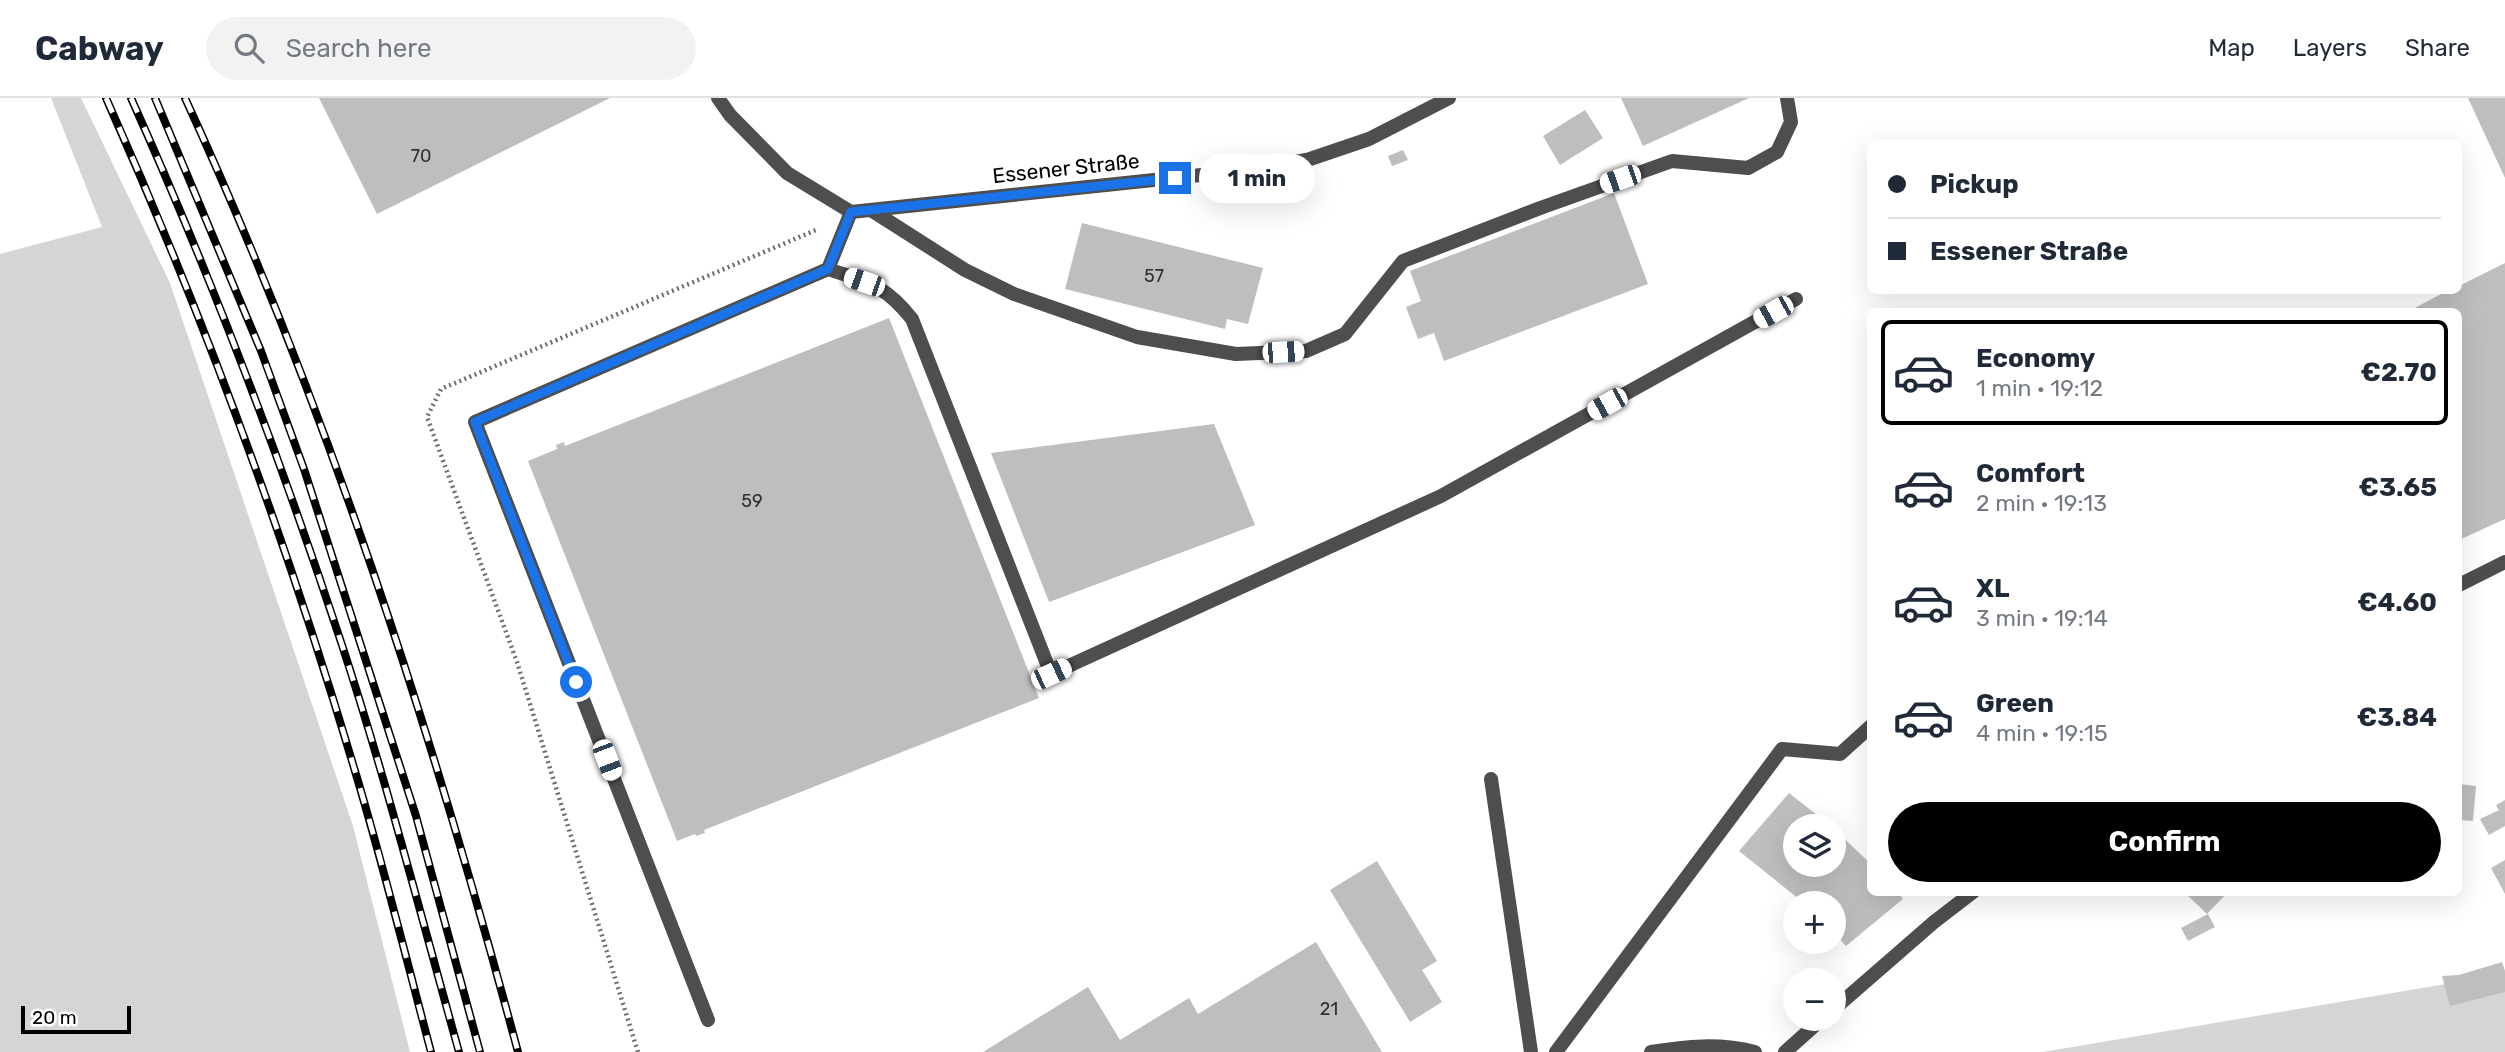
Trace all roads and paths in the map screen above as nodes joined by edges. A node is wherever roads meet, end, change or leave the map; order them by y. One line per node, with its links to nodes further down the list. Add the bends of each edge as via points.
1 (718, 98): 5 (street, via 787,173)
2 (1449, 98): 4 (street, Essener Straße, via 1369,139 1310,159 1258,169)
3 (1787, 98): 4 (street, via 1791,122 1776,152 1748,168 1672,161 1403,261 1345,334 1306,351 1236,354 1137,337 1014,294 965,270)
4 (871, 210): 5 (street, Essener Straße)
5 (851, 212): 6 (street); 16 (path, via 798,240 441,390 427,417 517,662)
6 (828, 269): 7 (street, via 882,288 912,319 1051,674 1441,495); 14 (street, via 475,422)
7 (1796, 299)
8 (2505, 562): 9 (street)
9 (2462, 583)
10 (1867, 730): 18 (street, via 1840,754 1782,749)
11 (1491, 779): 17 (street)
12 (1968, 896): 13 (street)
13 (1846, 999)
14 (708, 1020)
15 (1808, 1031): 21 (street)
16 (639, 1052)
17 (1531, 1052)
18 (1556, 1052)
19 (1651, 1052): 20 (street, via 1689,1046)
20 (1755, 1052)
21 (1785, 1052)

